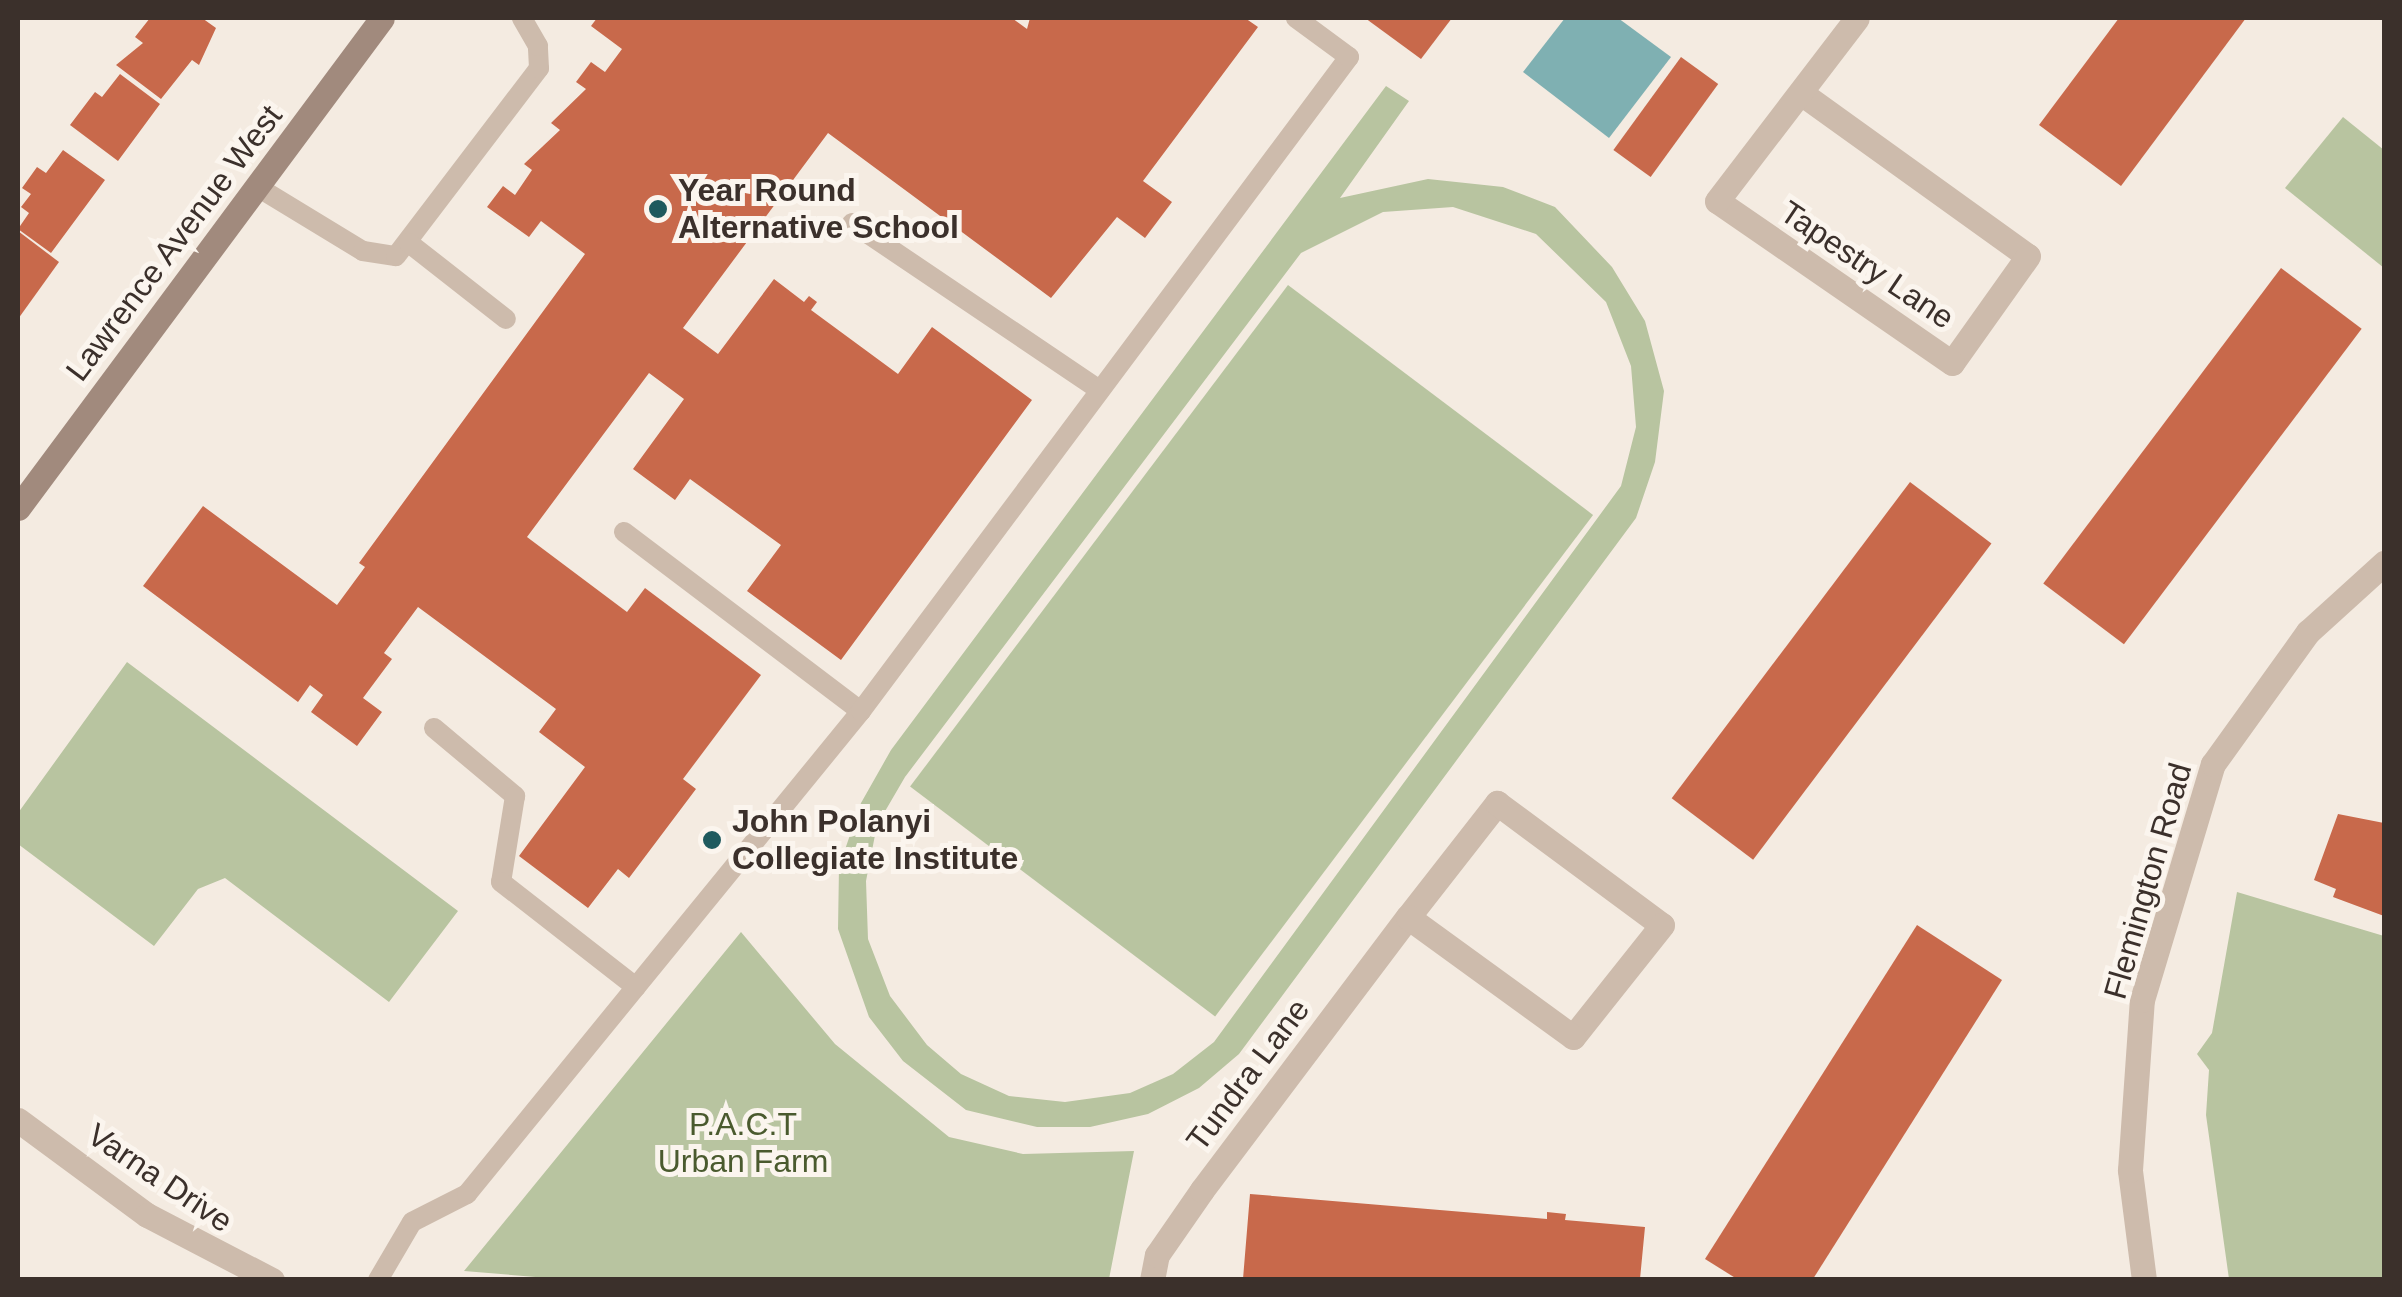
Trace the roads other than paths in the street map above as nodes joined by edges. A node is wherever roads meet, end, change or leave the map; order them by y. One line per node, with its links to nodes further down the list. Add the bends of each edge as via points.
1 (382, 18): 6 (main road, Lawrence Avenue West)
2 (522, 18): 8 (lane, via 538,46 538,68)
3 (1296, 18): 10 (lane, via 1348,57)
4 (1857, 18): 5 (street, Tapestry Lane)
5 (1801, 92): 5 (street, Tapestry Lane, via 1717,201 1952,362 2028,256)
6 (256, 186): 8 (lane, via 363,251 396,256); 11 (main road, Lawrence Avenue West)
7 (852, 223): 10 (lane)
8 (409, 244): 9 (lane)
9 (506, 318)
10 (1100, 390): 14 (lane)
11 (18, 508)
12 (624, 532): 14 (lane)
13 (2384, 563): 22 (street, Flemington Road, via 2308,632 2213,764 2142,1000 2130,1170)
14 (861, 711): 17 (lane)
15 (434, 728): 17 (lane, via 514,796 501,882)
16 (1408, 916): 16 (street, Tundra Lane, via 1497,804 1662,925 1572,1037); 21 (street, Tundra Lane, via 1202,1190 1157,1255)
17 (636, 987): 20 (lane, via 467,1194 412,1222)
18 (18, 1120): 19 (street, Varna Drive, via 146,1215)
19 (272, 1280)
20 (378, 1280)
21 (1152, 1280)
22 (2144, 1280)

